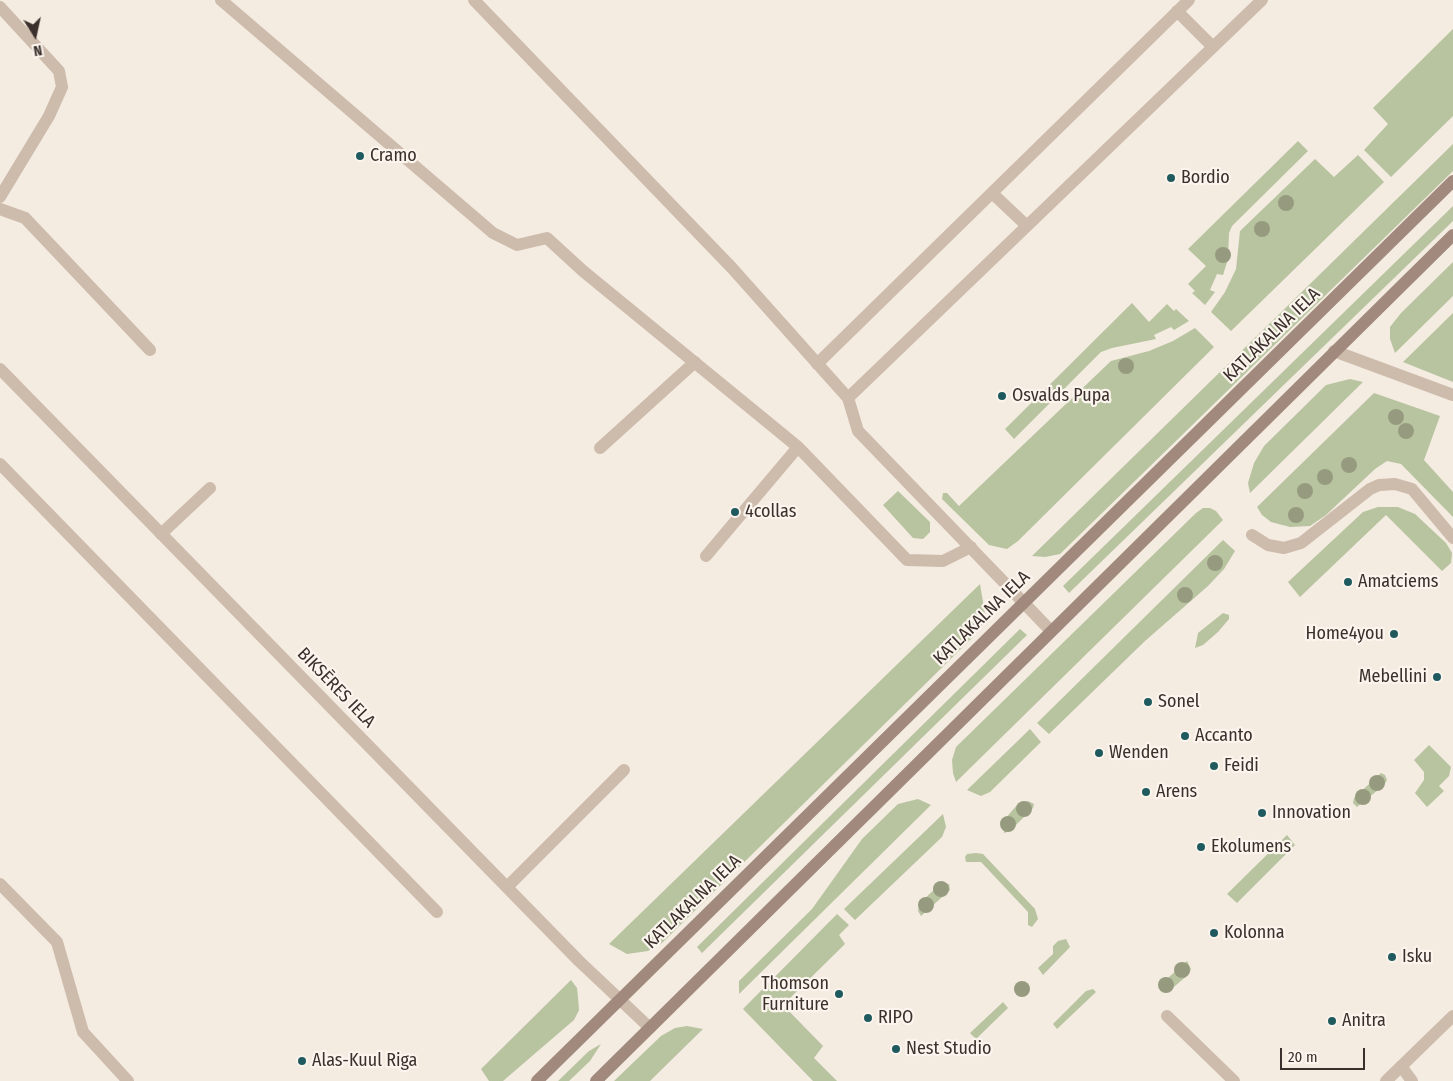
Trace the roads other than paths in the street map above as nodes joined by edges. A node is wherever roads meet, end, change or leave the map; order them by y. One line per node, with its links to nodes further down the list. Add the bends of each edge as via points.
1 (220, 0): 16 (street, via 492,234 517,245 547,238)
2 (474, 0): 17 (street, via 732,268)
3 (1189, 0): 6 (street)
4 (1262, 0): 7 (street)
5 (0, 7): 10 (street, via 58,71 62,88 49,116)
6 (1177, 12): 7 (street); 9 (street)
7 (1213, 47): 12 (street)
8 (1453, 181): 30 (street, KATLAKALNA IELA)
9 (992, 193): 12 (street); 17 (street)
10 (0, 197)
11 (0, 209): 14 (street, via 25,218)
12 (1027, 226): 20 (street)
13 (1453, 235): 15 (street)
14 (150, 350)
15 (1334, 351): 19 (street); 31 (street)
16 (695, 362): 21 (street); 22 (street)
17 (818, 364): 20 (street)
18 (0, 369): 25 (street, BIKSĒRES IELA)
19 (1453, 395)
20 (848, 398): 28 (street, via 858,431)
21 (798, 447): 28 (street, via 907,560 943,560); 29 (street)
22 (600, 448)
23 (0, 464): 35 (street)
24 (210, 488): 25 (street)
25 (161, 534): 34 (street, BIKSĒRES IELA)
26 (1252, 535): 27 (street, via 1268,545 1284,548 1301,543 1370,489 1395,484 1412,489)
27 (1453, 538)
28 (971, 547): 30 (street)
29 (706, 556)
30 (1025, 601): 31 (street); 36 (street, KATLAKALNA IELA)
31 (1051, 631): 39 (street)
32 (624, 770): 34 (street)
33 (0, 884): 41 (street, via 56,942 83,1032)
34 (507, 887): 36 (street, BIKSĒRES IELA)
35 (437, 912)
36 (619, 999): 39 (street, BIKSĒRES IELA); 42 (street, KATLAKALNA IELA)
37 (1167, 1016): 44 (street)
38 (1453, 1016): 40 (street)
39 (650, 1028): 43 (street)
40 (1401, 1066): 45 (street); 46 (street)
41 (128, 1081)
42 (537, 1081)
43 (596, 1081)
44 (1234, 1081)
45 (1386, 1081)
46 (1412, 1081)

